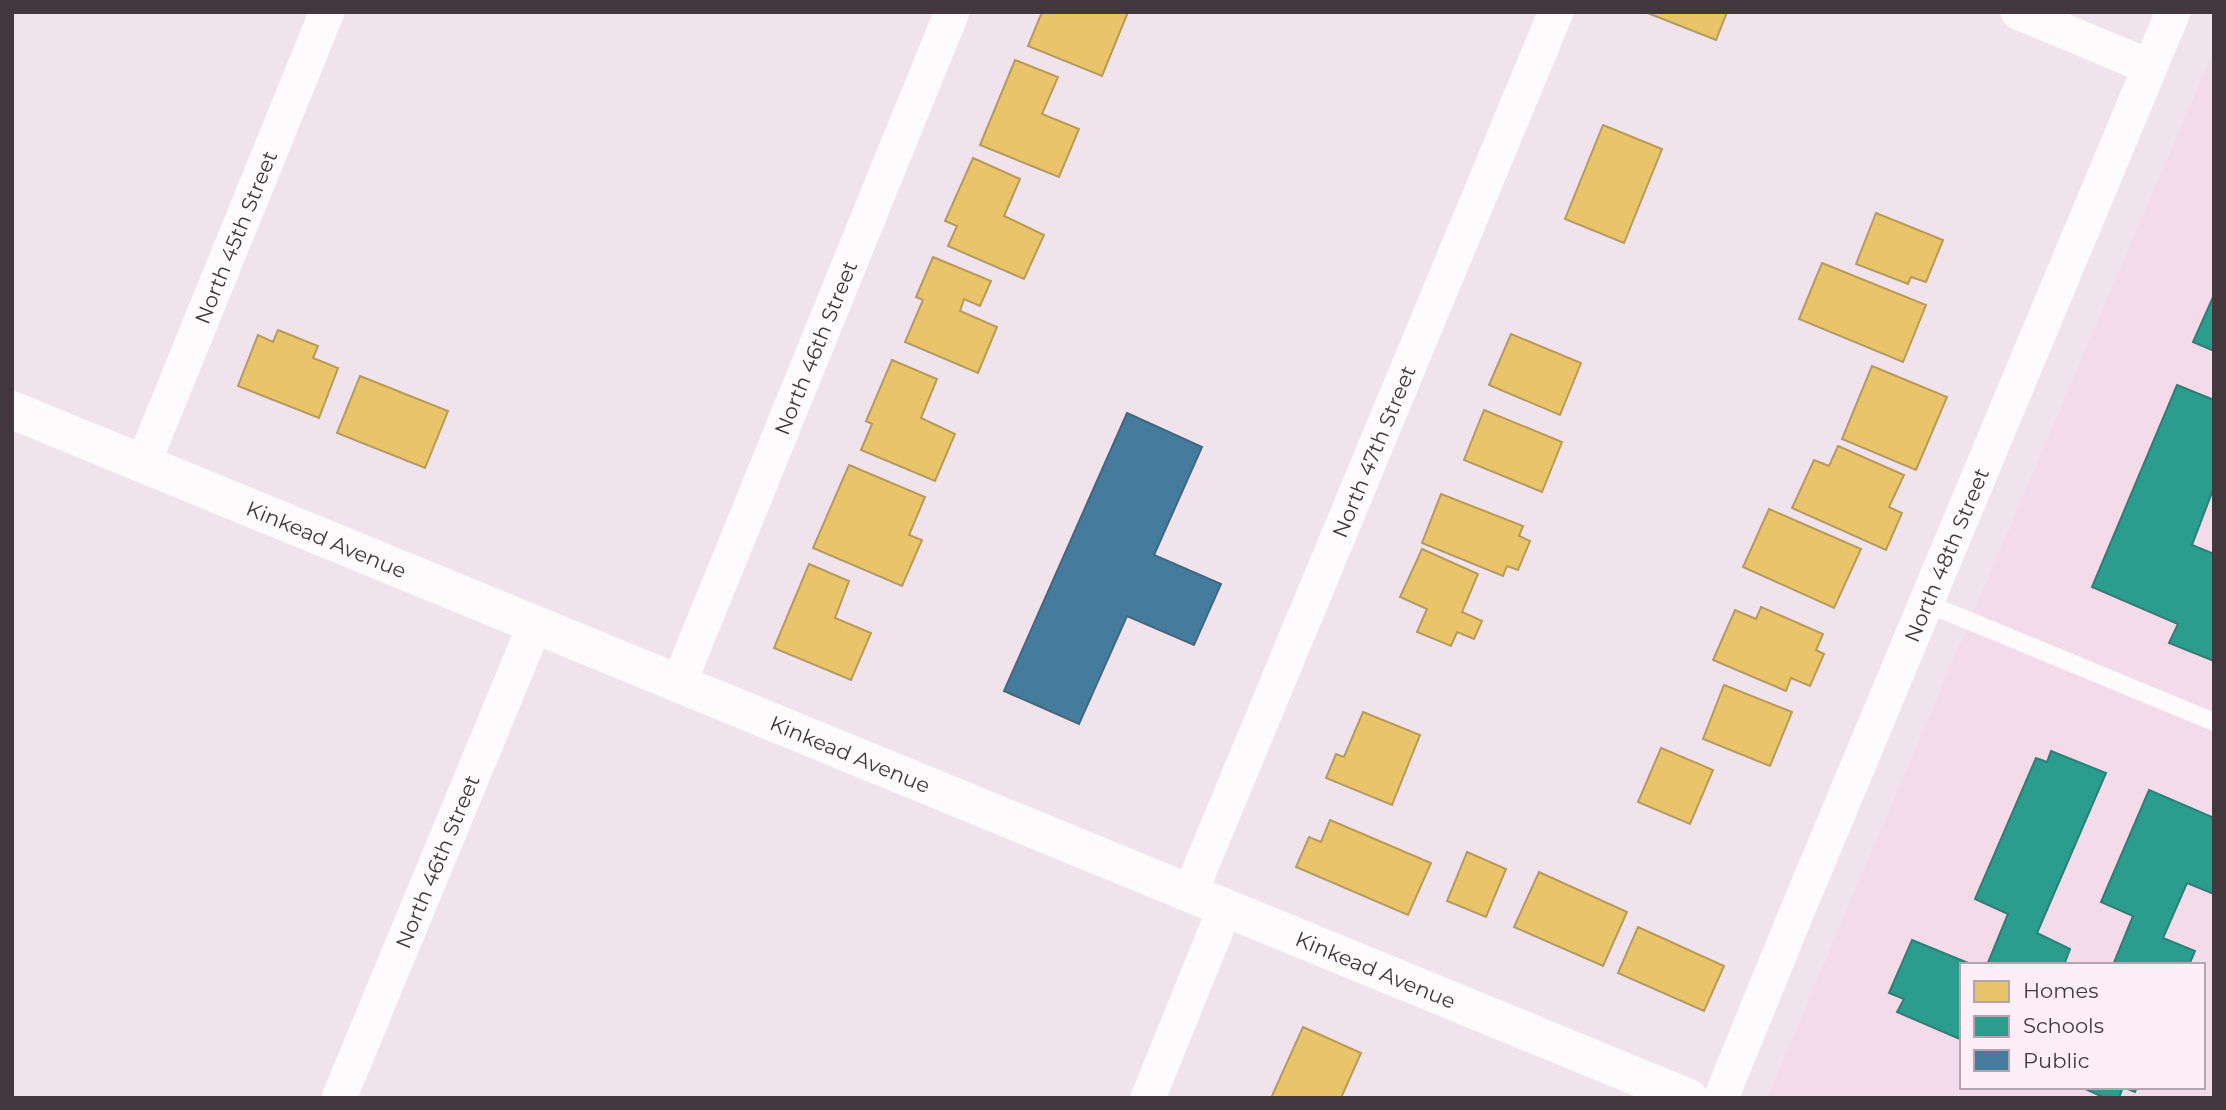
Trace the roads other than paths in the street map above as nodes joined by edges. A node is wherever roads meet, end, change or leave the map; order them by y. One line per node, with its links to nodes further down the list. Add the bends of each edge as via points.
1 (327, 12): 8 (street, North 45th Street)
2 (952, 12): 11 (street, North 46th Street)
3 (1556, 12): 13 (street, North 47th Street)
4 (2018, 12): 6 (street)
5 (2173, 12): 6 (street, North 48th Street)
6 (2150, 67): 9 (street, North 48th Street)
7 (12, 410): 8 (street, Kinkead Avenue)
8 (143, 464): 10 (street, Kinkead Avenue)
9 (1926, 603): 12 (lane); 18 (street, North 48th Street)
10 (535, 625): 11 (street, Kinkead Avenue); 15 (street, North 46th Street)
11 (679, 683): 13 (street, Kinkead Avenue)
12 (2214, 722)
13 (1190, 893): 14 (street, Kinkead Avenue)
14 (1225, 908): 16 (street); 17 (street, Kinkead Avenue)
15 (339, 1098)
16 (1148, 1098)
17 (1689, 1098)
18 (1721, 1098)

